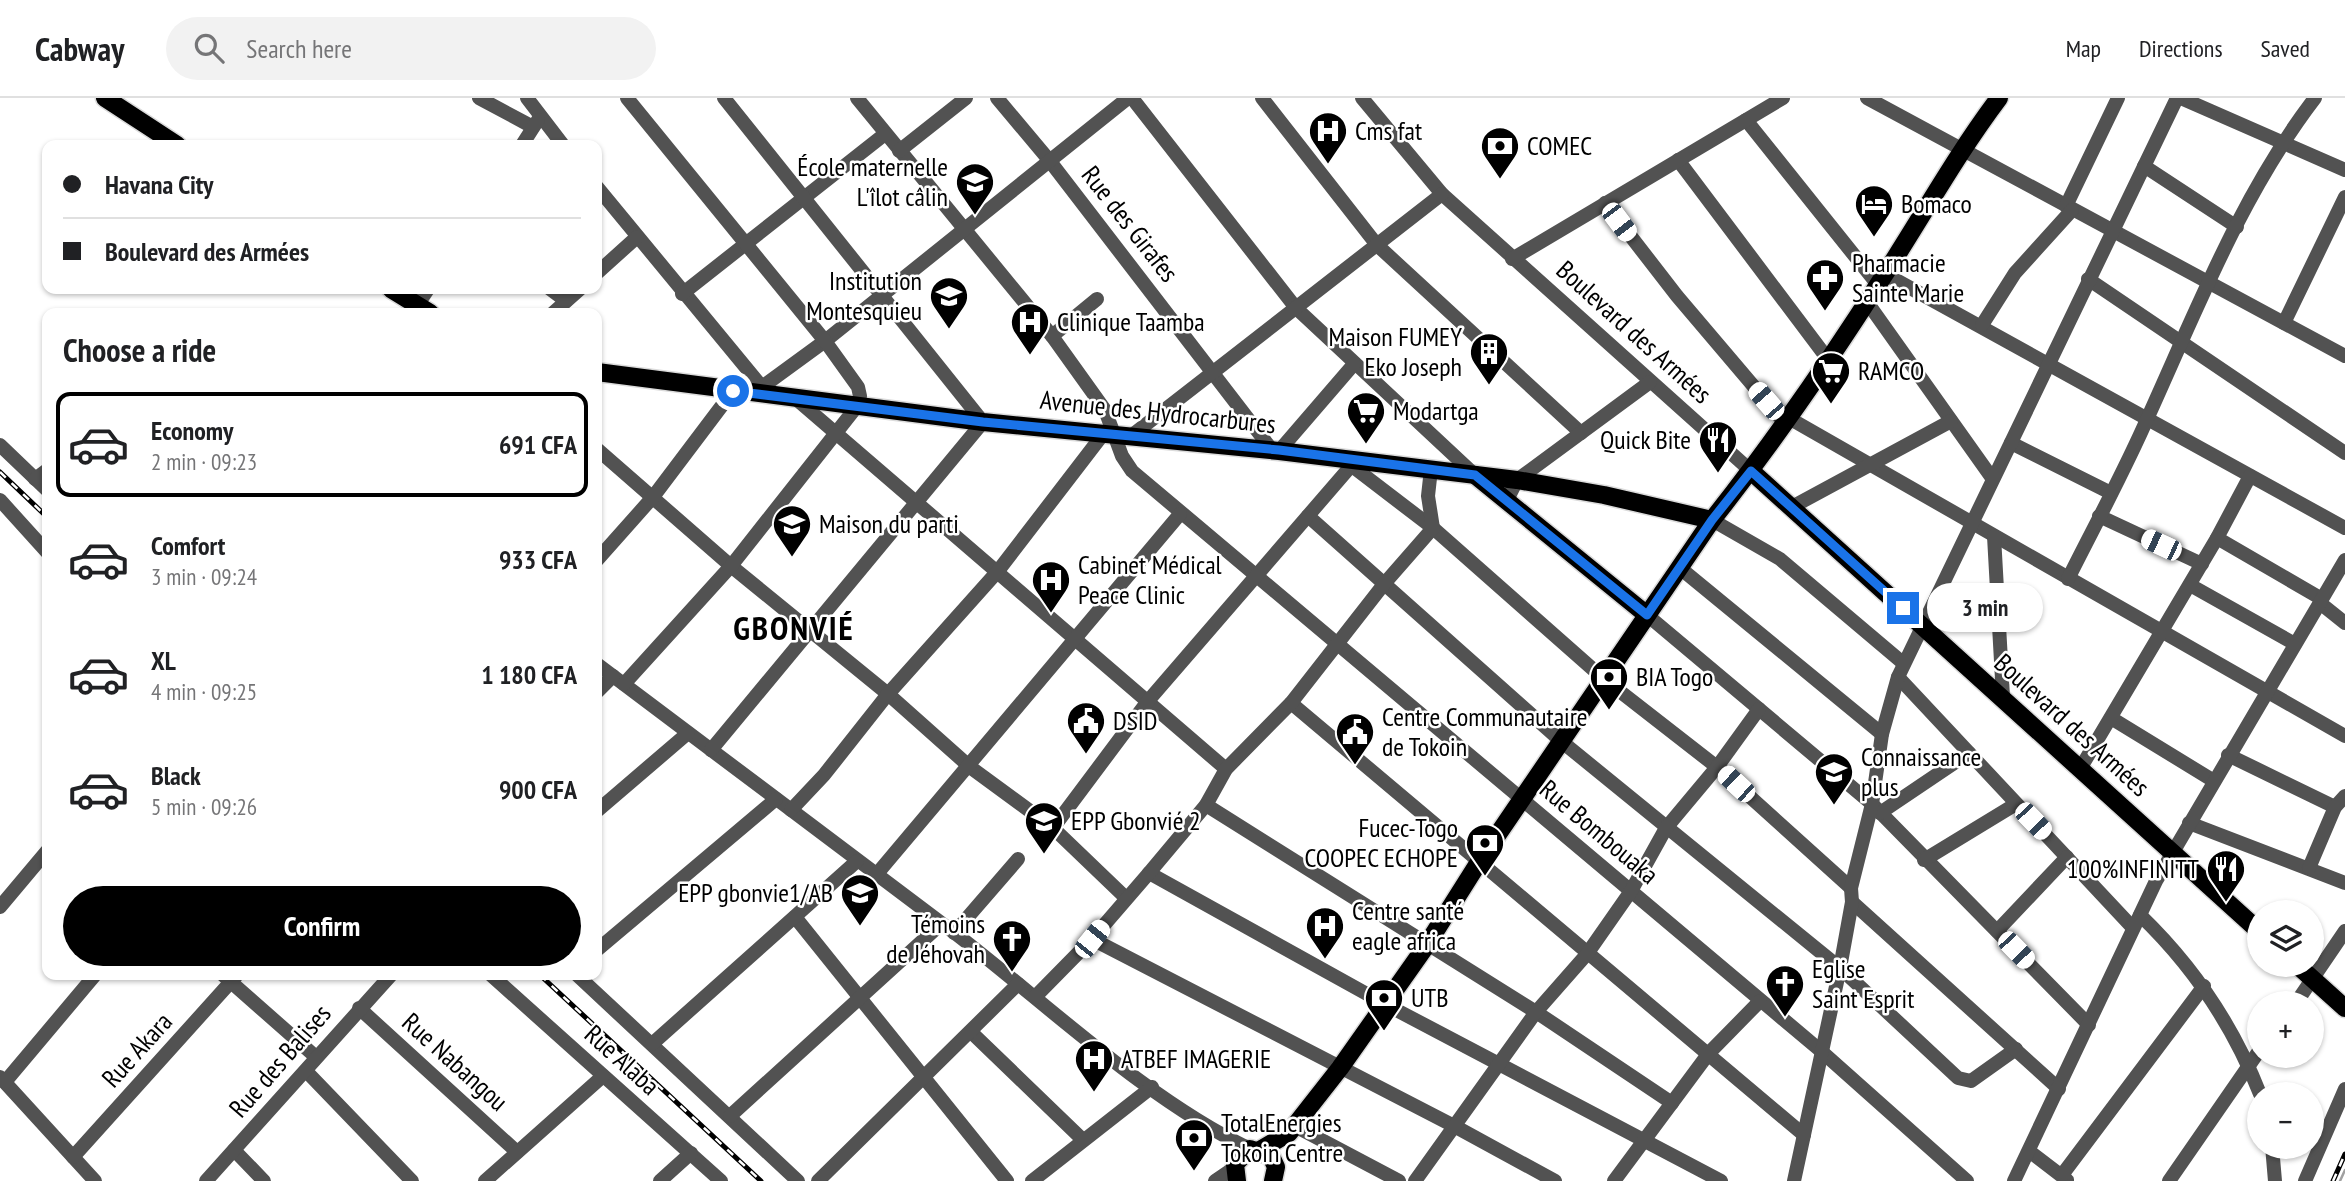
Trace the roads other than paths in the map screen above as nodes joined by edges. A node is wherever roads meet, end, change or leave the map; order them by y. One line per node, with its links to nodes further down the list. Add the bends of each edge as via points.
1 (105, 98): 22 (main road)
2 (479, 98): 20 (street)
3 (527, 98): 20 (street)
4 (627, 98): 44 (street)
5 (724, 98): 36 (street)
6 (857, 98): 21 (street, Rue Bombouaka)
7 (966, 98): 27 (street)
8 (998, 98): 29 (street, Rue des Girafes)
9 (1130, 98): 29 (street); 60 (street)
10 (1262, 98): 43 (street)
11 (1362, 98): 34 (street, Boulevard des Armées)
12 (1783, 98): 19 (street)
13 (1867, 98): 18 (street)
14 (1999, 98): 26 (main road)
15 (2118, 98): 38 (street)
16 (2179, 98): 25 (street); 31 (street)
17 (2315, 98): 25 (street)
18 (1888, 103): 26 (street)
19 (1746, 120): 30 (street); 48 (street)
20 (537, 122): 23 (street); 24 (street)
21 (885, 134): 27 (street, Rue Bombouaka); 36 (street)
22 (169, 140)
23 (525, 140)
24 (557, 140)
25 (2282, 141): 32 (street); 39 (street)
26 (1960, 150): 38 (street); 48 (main road)
27 (899, 151): 40 (street, Rue Bombouaka)
28 (2345, 152): 32 (street)
29 (1049, 160): 40 (street); 71 (street, Rue des Girafes)
30 (1678, 160): 37 (street); 67 (street)
31 (2144, 166): 39 (street); 41 (street)
32 (2339, 167)
33 (602, 193): 42 (street)
34 (1442, 194): 43 (street); 45 (street, Boulevard des Armées)
35 (2345, 197): 61 (street)
36 (804, 199): 44 (street); 50 (street)
37 (1605, 203): 45 (street); 78 (street, via 1677,296)
38 (2069, 208): 41 (street); 62 (street, via 2015,273)
39 (2237, 227): 49 (street)
40 (965, 228): 50 (street); 63 (street, Rue Bombouaka)
41 (2113, 231): 47 (street); 49 (street)
42 (637, 237): 46 (street); 54 (street)
43 (1377, 245): 60 (street); 83 (street)
44 (746, 246): 54 (street); 64 (street)
45 (1512, 259): 72 (street, Boulevard des Armées)
46 (602, 268)
47 (2088, 279): 65 (street); 69 (street)
48 (1881, 280): 57 (main road); 62 (street)
49 (2210, 283): 61 (street); 65 (street)
50 (883, 293): 64 (street); 80 (street)
51 (397, 294): 58 (main road)
52 (557, 294): 56 (street)
53 (574, 294): 56 (street)
54 (682, 294): 74 (street)
55 (1097, 299): 63 (street)
56 (566, 301): 59 (street)
57 (1867, 302): 67 (main road); 79 (street)
58 (415, 308)
59 (558, 308)
60 (1296, 308): 68 (street); 71 (street)
61 (2284, 323): 66 (street)
62 (1982, 325): 69 (street)
63 (1052, 336): 82 (street, Rue Bombouaka, via 1105,410)
64 (825, 341): 74 (street); 76 (street, via 858,387)
65 (2180, 341): 77 (street); 89 (street)
66 (2345, 356)
67 (1828, 358): 78 (main road)
68 (1354, 364): 87 (street); 95 (street)
69 (2050, 364): 77 (street); 85 (street)
70 (602, 373): 73 (main road, Avenue des Hydrocarbures)
71 (1213, 373): 84 (street); 87 (street, Rue des Girafes)
72 (1650, 382): 83 (street); 93 (street, Boulevard des Armées)
73 (733, 391): 74 (main road, Avenue des Hydrocarbures); 102 (street)
74 (763, 391): 75 (main road, Avenue des Hydrocarbures)
75 (795, 398): 76 (main road, Avenue des Hydrocarbures); 81 (street)
76 (858, 405): 80 (main road, Avenue des Hydrocarbures); 81 (street)
77 (2148, 418): 96 (street); 101 (street)
78 (1785, 420): 91 (street); 93 (main road)
79 (1951, 421): 91 (street); 97 (street)
80 (983, 422): 82 (main road, Avenue des Hydrocarbures); 105 (street)
81 (834, 433): 105 (street); 120 (street)
82 (1108, 433): 84 (main road, Avenue des Hydrocarbures); 107 (street, Rue Bombouaka, via 1126,465); 122 (street)
83 (1581, 433): 99 (street)
84 (1131, 436): 87 (main road, Avenue des Hydrocarbures)
85 (2011, 443): 97 (street); 101 (street)
86 (0, 445): 98 (street)
87 (1275, 450): 90 (main road, Avenue des Hydrocarbures)
88 (602, 453): 102 (street)
89 (2345, 453)
90 (1354, 462): 92 (main road, Avenue des Hydrocarbures); 108 (street); 112 (street)
91 (1871, 464): 106 (street); 111 (street)
92 (1431, 470): 95 (main road, Avenue des Hydrocarbures); 112 (street, via 1428,496)
93 (1751, 471): 106 (main road, Boulevard des Armées); 110 (main road)
94 (42, 474): 98 (street)
95 (1475, 475): 99 (main road, Avenue des Hydrocarbures); 104 (main road)
96 (2250, 476): 113 (street); 115 (street)
97 (1992, 478): 111 (street)
98 (35, 479): 100 (street)
99 (1517, 480): 104 (street); 110 (main road, Avenue des Hydrocarbures)
100 (42, 485)
101 (2111, 493): 109 (street)
102 (653, 497): 117 (street); 120 (street)
103 (0, 500): 116 (street)
104 (1506, 502): 128 (main road)
105 (917, 503): 122 (street); 131 (street)
106 (1792, 506): 130 (main road, Boulevard des Armées)
107 (1180, 514): 123 (street, Rue Bombouaka); 133 (street)
108 (1308, 516): 123 (street); 125 (street)
109 (2099, 516): 119 (street); 124 (street)
110 (1712, 520): 121 (main road); 136 (street, via 1780,559)
111 (1971, 523): 114 (street); 130 (street)
112 (1433, 528): 125 (street); 139 (street)
113 (2345, 528)
114 (1994, 536): 124 (street); 144 (street)
115 (2217, 538): 119 (street); 127 (street)
116 (42, 546)
117 (602, 554)
118 (2345, 560): 127 (street)
119 (2202, 564): 126 (street)
120 (732, 566): 131 (street); 140 (street)
121 (1680, 568): 128 (main road); 150 (street)
122 (998, 571): 133 (street); 142 (street)
123 (1258, 576): 135 (street, Rue Bombouaka); 145 (street)
124 (2068, 579): 132 (street)
125 (1384, 584): 135 (street); 152 (street)
126 (2190, 585): 132 (street); 134 (street)
127 (2321, 601): 129 (street); 134 (street)
128 (1647, 615): 139 (main road); 147 (street)
129 (2345, 622)
130 (1922, 624): 136 (street); 144 (main road, Boulevard des Armées)
131 (813, 631): 142 (street); 153 (street)
132 (2160, 633): 143 (street); 148 (street)
133 (1075, 638): 145 (street); 156 (street)
134 (2295, 644): 143 (street)
135 (1338, 645): 146 (street); 162 (street, Rue Bombouaka)
136 (1903, 663): 138 (street)
137 (602, 668): 140 (street)
138 (1898, 677): 150 (street); 154 (street)
139 (1604, 678): 152 (main road); 157 (street)
140 (618, 680): 141 (street); 149 (street)
141 (602, 689)
142 (888, 694): 156 (street); 168 (street)
143 (2266, 694): 151 (street); 155 (street)
144 (2003, 697): 159 (main road, Boulevard des Armées)
145 (1148, 701): 158 (street); 170 (street)
146 (1291, 703): 158 (street); 178 (street)
147 (1759, 709): 157 (street); 167 (street)
148 (2111, 718): 159 (street); 160 (street)
149 (688, 733): 153 (street); 166 (street)
150 (1882, 734): 167 (street)
151 (2345, 736)
152 (1561, 741): 162 (main road); 171 (street)
153 (711, 750): 161 (street)
154 (1969, 753): 164 (street); 167 (street)
155 (2228, 755): 160 (street); 163 (street)
156 (970, 767): 170 (street); 181 (street)
157 (1717, 767): 171 (street); 184 (street)
158 (1226, 769): 165 (street)
159 (2080, 769): 172 (main road, Boulevard des Armées)
160 (2214, 781): 169 (street)
161 (776, 799): 168 (street); 195 (street)
162 (1523, 800): 178 (main road); 183 (street, Rue Bombouaka)
163 (2340, 801): 179 (street)
164 (2016, 804): 174 (street); 176 (street)
165 (1206, 805): 180 (street); 196 (street)
166 (602, 807)
167 (1876, 808): 176 (street); 184 (street)
168 (791, 810): 177 (street)
169 (2189, 823): 172 (street); 179 (street)
170 (1053, 828): 185 (street)
171 (1666, 828): 183 (street); 198 (street)
172 (2172, 852): 188 (main road, Boulevard des Armées); 189 (street)
173 (42, 857): 186 (street)
174 (2067, 857): 189 (street); 191 (street)
175 (1018, 859): 193 (street)
176 (1924, 860): 191 (street)
177 (857, 861): 181 (street); 187 (street)
178 (1479, 862): 196 (main road); 197 (street)
179 (2309, 868): 182 (street)
180 (1149, 873): 185 (street); 213 (street)
181 (876, 875): 190 (street)
182 (2345, 883)
183 (1631, 891): 197 (street); 212 (street, Rue Bombouaka)
184 (1851, 895): 198 (street); 220 (street)
185 (1126, 898): 194 (street)
186 (0, 907)
187 (795, 916): 210 (street); 219 (street)
188 (2247, 920)
189 (2137, 921): 208 (street, via 2167,940); 217 (street)
190 (941, 924): 193 (street); 210 (street)
191 (1997, 931): 217 (street)
192 (2345, 931): 200 (street)
193 (954, 933): 207 (street)
194 (1092, 939): 211 (street); 227 (street)
195 (602, 946)
196 (1426, 946): 213 (main road); 216 (street)
197 (1587, 954): 216 (street); 222 (street)
198 (1840, 968): 220 (street, via 1963,1081 1971,1081); 221 (street)
199 (2311, 977): 200 (main road)
200 (2313, 979): 209 (street); 215 (main road)
201 (91, 980): 231 (street)
202 (227, 980): 247 (street, Rue Akara)
203 (233, 980): 223 (street)
204 (386, 980): 214 (street, Rue des Balises)
205 (497, 980): 229 (street, Rue Alaba)
206 (582, 980): 219 (street)
207 (1018, 984): 211 (street); 218 (street)
208 (2204, 986): 224 (street); 251 (street)
209 (2304, 991)
210 (858, 996): 230 (street); 236 (street)
211 (1035, 998): 232 (street)
212 (1760, 1000): 221 (street, Rue Bombouaka); 222 (street)
213 (1385, 1004): 225 (street); 227 (main road)
214 (359, 1009): 223 (street, Rue des Balises); 245 (street, Rue Nabangou)
215 (2345, 1009)
216 (1536, 1012): 225 (street); 235 (street)
217 (2089, 1025): 233 (street)
218 (971, 1032): 230 (street); 241 (street)
219 (652, 1044): 236 (street)
220 (2017, 1049): 233 (street)
221 (1821, 1051): 239 (street); 270 (street, Rue Bombouaka)
222 (1709, 1053): 235 (street); 239 (street)
223 (316, 1057): 228 (street, Rue des Balises)
224 (2247, 1061)
225 (1500, 1065): 237 (street); 242 (street)
226 (2247, 1068): 272 (street)
227 (1340, 1069): 237 (street); 238 (main road)
228 (306, 1070): 243 (street, Rue des Balises); 255 (street)
229 (603, 1076): 245 (street); 246 (street, Rue Alaba)
230 (923, 1076): 260 (street); 261 (street)
231 (2, 1079): 247 (street)
232 (1152, 1087): 240 (street); 241 (street)
233 (2059, 1089): 244 (street)
234 (2345, 1089): 274 (street)
235 (1672, 1103): 242 (street)
236 (730, 1115): 259 (street)
237 (1456, 1127): 265 (street); 266 (street)
238 (1292, 1130): 249 (main road); 264 (street)
239 (1804, 1135): 269 (street)
240 (1226, 1137): 249 (street); 250 (street)
241 (1083, 1140): 262 (street)
242 (1643, 1141): 267 (street); 268 (street)
243 (234, 1150): 253 (street, Rue des Balises); 254 (street)
244 (2029, 1151): 251 (street); 271 (street)
245 (517, 1152): 256 (street)
246 (691, 1153): 257 (street); 258 (street, Rue Alaba)
247 (73, 1157): 252 (street)
248 (2273, 1159): 273 (street)
249 (1270, 1166): 250 (main road)
250 (1235, 1171): 263 (street)
251 (2065, 1178)
252 (95, 1181)
253 (206, 1181)
254 (264, 1181)
255 (412, 1181)
256 (485, 1181)
257 (660, 1181)
258 (721, 1181)
259 (798, 1181)
260 (818, 1181)
261 (1007, 1181)
262 (1032, 1181)
263 (1216, 1181)
264 (1399, 1181)
265 (1415, 1181)
266 (1555, 1181)
267 (1614, 1181)
268 (1721, 1181)
269 (1794, 1181)
270 (1967, 1181)
271 (2014, 1181)
272 (2169, 1181)
273 (2275, 1181)
274 (2305, 1181)

